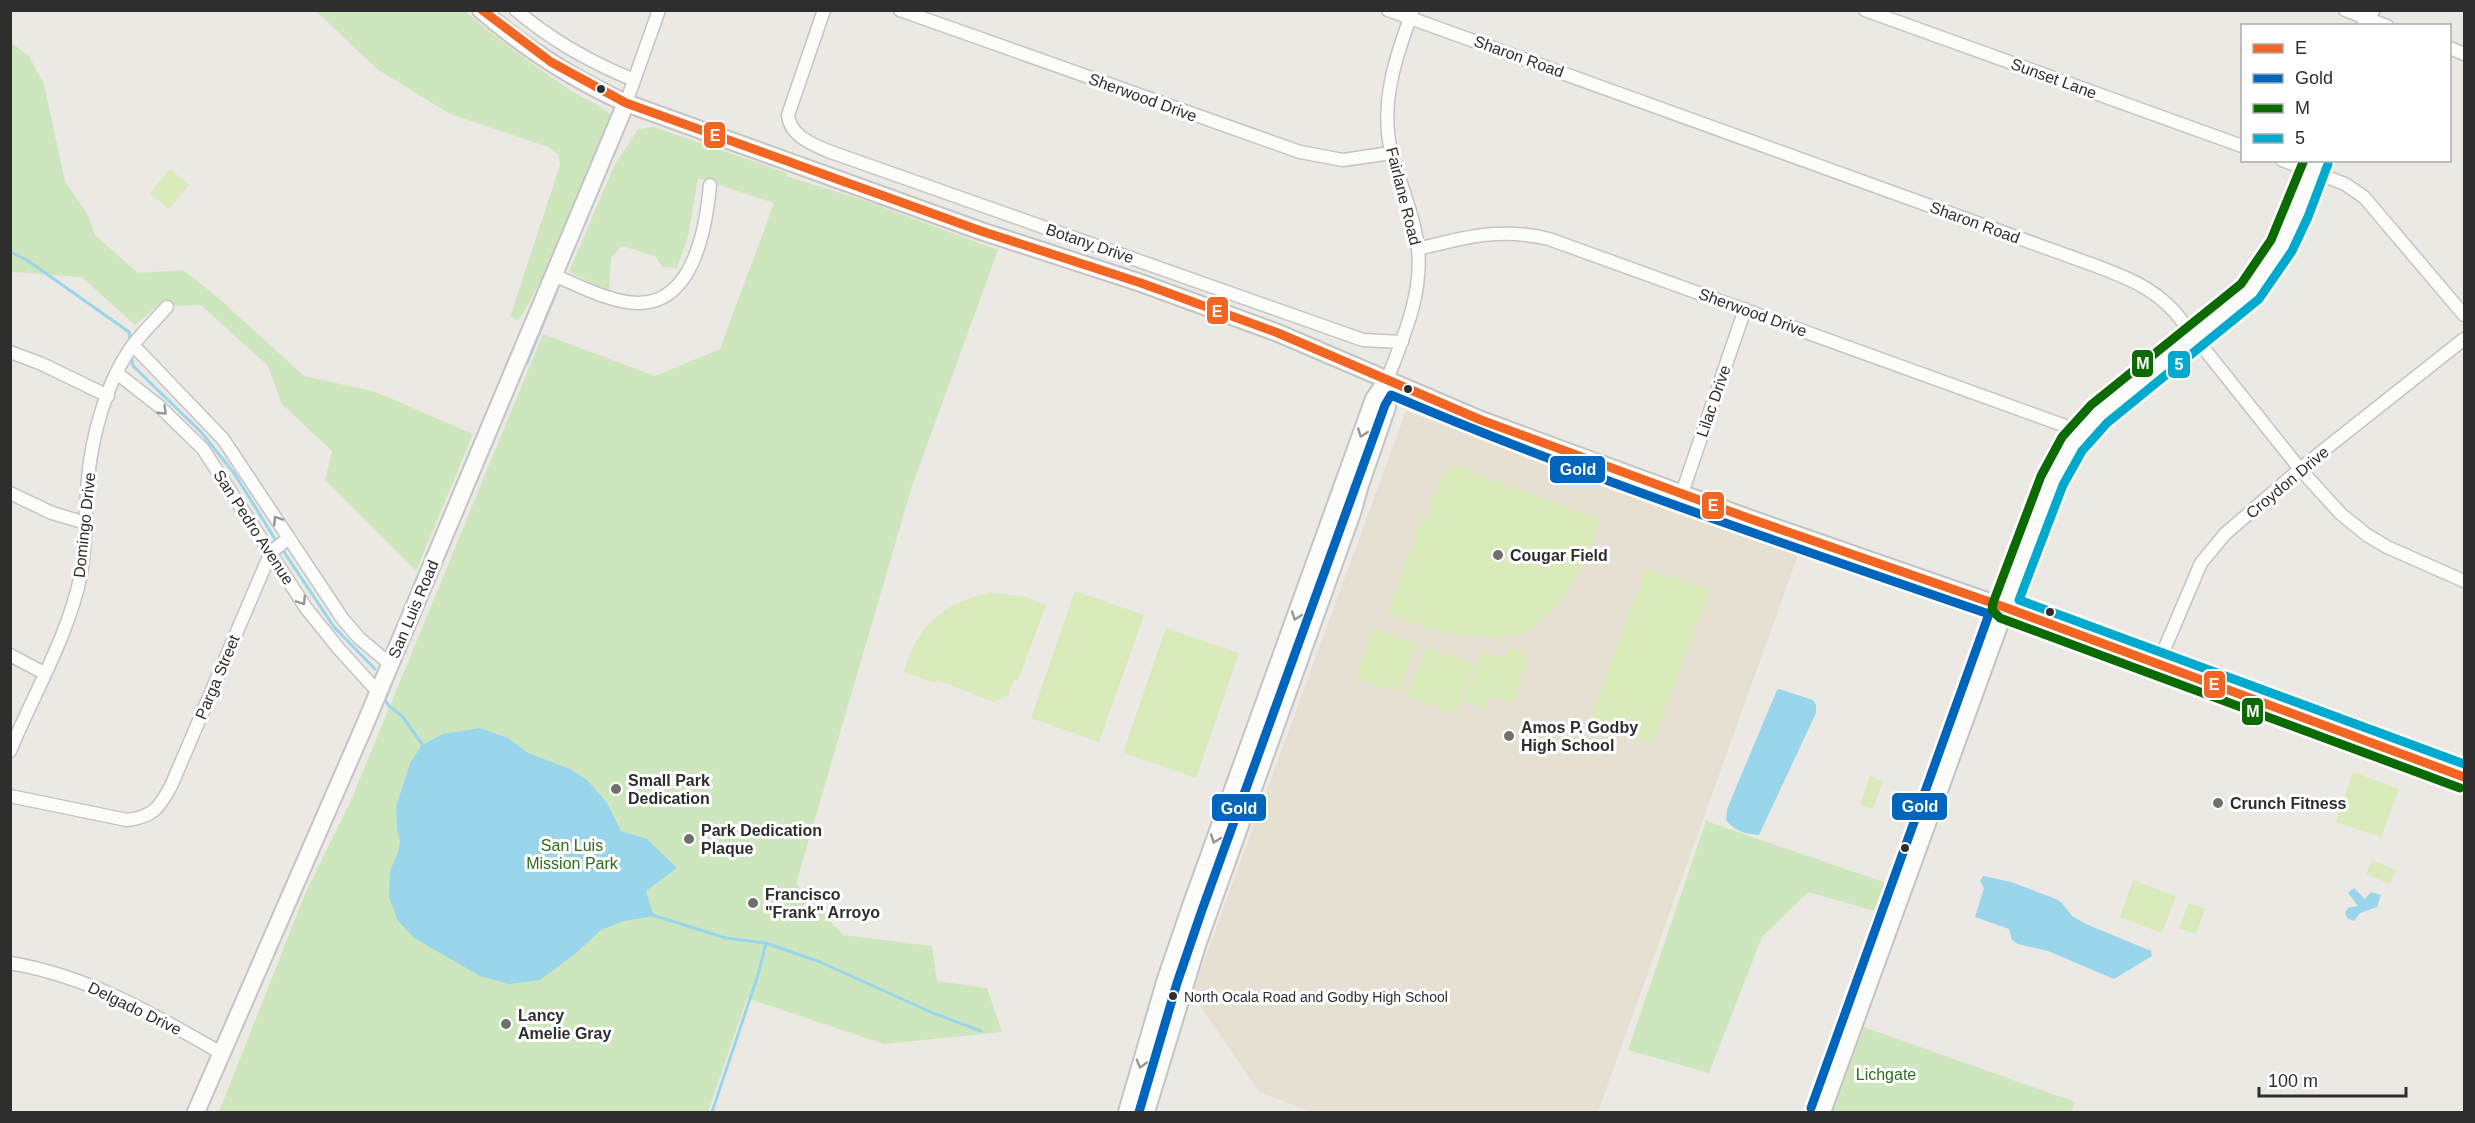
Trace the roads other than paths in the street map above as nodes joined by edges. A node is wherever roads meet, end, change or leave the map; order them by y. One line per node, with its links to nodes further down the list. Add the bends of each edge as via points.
1 (481, 10): 13 (main road, via 550,63)
2 (516, 10): 12 (street, via 569,48)
3 (659, 10): 12 (street)
4 (824, 10): 26 (street, Botany Drive, via 789,106 788,123 805,140 828,152 1364,340)
5 (900, 10): 15 (street, Sherwood Drive, via 1290,150 1343,160)
6 (1388, 10): 9 (street, Sharon Road)
7 (1865, 10): 14 (street, Sunset Lane)
8 (2345, 10): 10 (street)
9 (1411, 14): 15 (street, Fairlane Road, via 1388,95); 24 (street, Sharon Road, via 2146,286)
10 (2368, 18): 11 (street)
11 (2382, 24)
12 (634, 80): 13 (street)
13 (627, 103): 20 (main road, San Luis Road); 30 (main road, via 981,231 1141,283 1278,333)
14 (2241, 146)
15 (1392, 153): 19 (street, Fairlane Road)
16 (2294, 162): 17 (street)
17 (2315, 166): 23 (street, via 2364,197); 24 (main road, via 2287,239 2265,274 2237,304)
18 (710, 185): 20 (street, via 707,218 696,252 687,273 669,294 650,302 630,302)
19 (1418, 249): 22 (street, Sherwood Drive, via 1489,233 1528,234); 26 (street, Fairlane Road, via 1415,294)
20 (554, 275): 44 (main road, San Luis Road)
21 (167, 307): 27 (street, Domingo Drive)
22 (1745, 309): 32 (street, Sherwood Drive); 35 (street, Lilac Drive)
23 (2464, 315)
24 (2195, 338): 32 (main road); 33 (street, Sharon Road)
25 (2464, 339): 33 (street, Croydon Drive)
26 (1402, 342): 30 (street, Fairlane Road)
27 (133, 345): 29 (street, Domingo Drive); 37 (street, San Pedro Avenue, one-way to 27, via 223,439)
28 (10, 352): 31 (street)
29 (118, 374): 31 (street, Domingo Drive); 38 (street, San Pedro Avenue, one-way to 38, via 159,406 203,449)
30 (1387, 380): 35 (main road, via 1481,420); 39 (main road, one-way to 39, via 1374,399); 40 (main road, via 1387,407)
31 (108, 396): 36 (street, Domingo Drive, via 93,443)
32 (2082, 432): 42 (main road, via 2052,480)
33 (2300, 469): 41 (street, Sharon Road, via 2367,536); 45 (street, Croydon Drive, via 2210,551 2190,585)
34 (10, 493): 36 (street, via 52,513)
35 (1682, 493): 42 (main road)
36 (86, 523): 46 (street, Domingo Drive, via 75,599)
37 (289, 538): 38 (street, Parga Street); 44 (street, San Pedro Avenue, via 342,618)
38 (271, 552): 47 (street, San Pedro Avenue, one-way to 47, via 317,622); 50 (street, Parga Street, via 171,786 155,811 127,820)
39 (1311, 573): 40 (main road); 51 (main road, one-way to 51)
40 (1329, 579): 52 (main road)
41 (2464, 581)
42 (2004, 608): 45 (main road); 62 (main road)
43 (10, 654): 46 (street)
44 (390, 664): 47 (main road, San Luis Road)
45 (2158, 664): 49 (main road)
46 (44, 673): 48 (street, Domingo Drive)
47 (378, 692): 57 (main road, San Luis Road)
48 (10, 751)
49 (2464, 777)
50 (10, 796)
51 (1200, 883): 52 (main road); 53 (main road)
52 (1217, 890): 54 (main road)
53 (1191, 906): 54 (main road); 56 (main road)
54 (1209, 912): 58 (main road)
55 (10, 963): 57 (street, Delgado Drive, via 56,973 114,995)
56 (1148, 1040): 58 (main road); 60 (main road, one-way to 60)
57 (221, 1053): 59 (main road, San Luis Road)
58 (1163, 1054): 61 (main road)
59 (196, 1113)
60 (1127, 1113)
61 (1146, 1113)
62 (1822, 1113)

